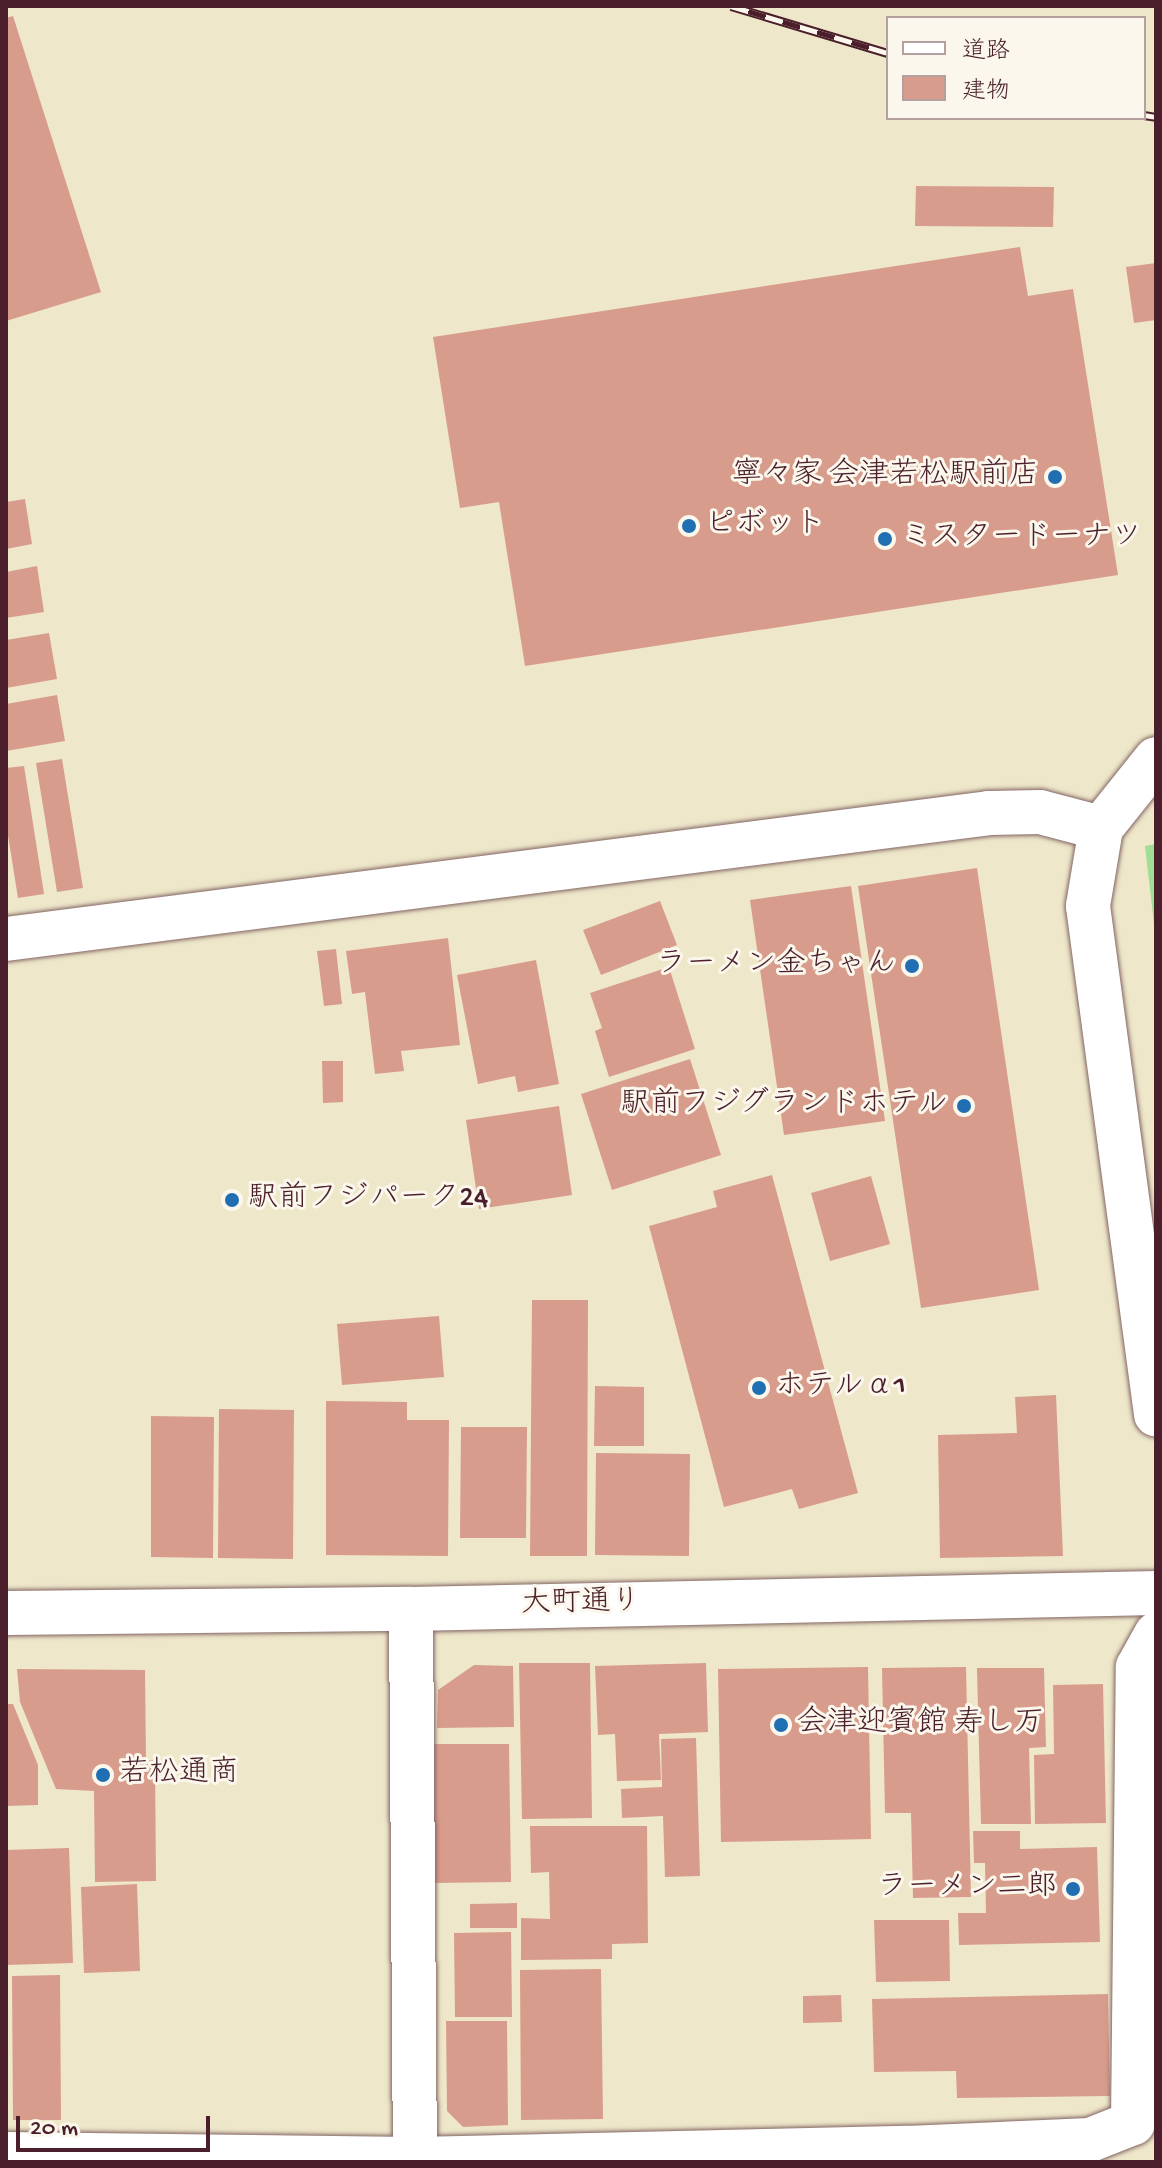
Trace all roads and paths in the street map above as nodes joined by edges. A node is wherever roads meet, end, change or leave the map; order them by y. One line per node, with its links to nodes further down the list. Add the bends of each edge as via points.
1 (1156, 759): 2 (street)
2 (1101, 828): 3 (street, via 1040,812 989,813); 4 (street, via 1088,906)
3 (6, 939)
4 (1156, 1414)
5 (1156, 1593): 6 (street, 大町通り)
6 (411, 1609): 7 (street, 大町通り); 10 (street)
7 (6, 1613)
8 (1156, 1634): 10 (street, via 1138,1667 1133,2123 1090,2140)
9 (6, 2154): 10 (street)
10 (415, 2160)

